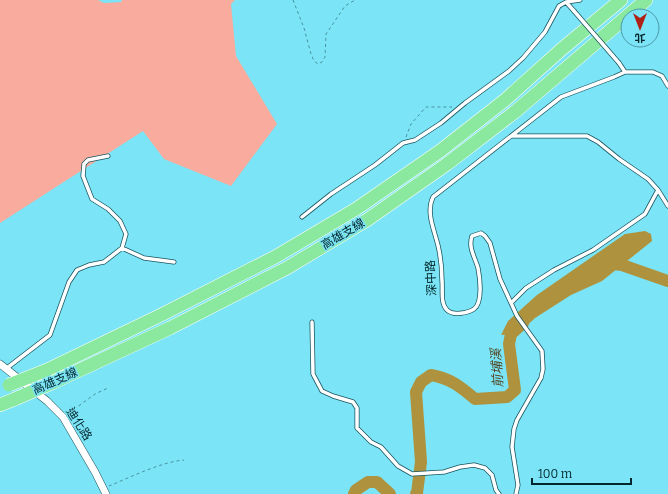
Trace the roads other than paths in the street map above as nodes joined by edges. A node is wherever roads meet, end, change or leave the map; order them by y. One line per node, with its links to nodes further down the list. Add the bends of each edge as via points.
1 (580, 0): 4 (lane)
2 (621, 0): 18 (highway, 高雄支線, bridge, via 505,100 440,151 356,209 275,257 161,315 47,370)
3 (646, 0): 19 (highway, 高雄支線, bridge, via 516,111 368,220 287,268 170,328)
4 (566, 2): 5 (lane, bridge); 11 (lane, via 559,6 545,32 523,58 441,123 415,140 403,143)
5 (624, 72): 6 (lane, 深中路, via 653,72 662,76); 7 (lane, 深中路, via 560,98)
6 (668, 86)
7 (512, 136): 9 (lane, via 587,136 648,179); 14 (lane, 深中路, via 433,196 430,203 433,231 439,250 442,302 447,310 467,312 478,304 478,267 470,240 472,236 481,233 490,243 500,279)
8 (108, 156): 12 (lane, via 88,160 84,164 83,176 92,199 108,209 120,221 126,234)
9 (658, 190): 10 (lane); 14 (lane, via 644,214 593,250 526,288)
10 (668, 206)
11 (302, 216)
12 (122, 248): 13 (lane, via 144,258); 17 (lane, via 104,262 77,270 69,282 50,335)
13 (174, 262)
14 (511, 303): 22 (lane, 深中路, via 517,316 542,351 541,378 514,429 512,447 518,485)
15 (312, 322): 21 (lane, via 313,374 322,391 354,402 357,408 357,428 371,442 381,447 398,466 412,474 444,472 474,465 485,468 492,476)
16 (0, 364): 17 (street, 迪化路)
17 (7, 368): 20 (street, 迪化路, via 63,417)
18 (4, 386)
19 (0, 405)
20 (105, 492)
21 (499, 494)
22 (516, 494)

